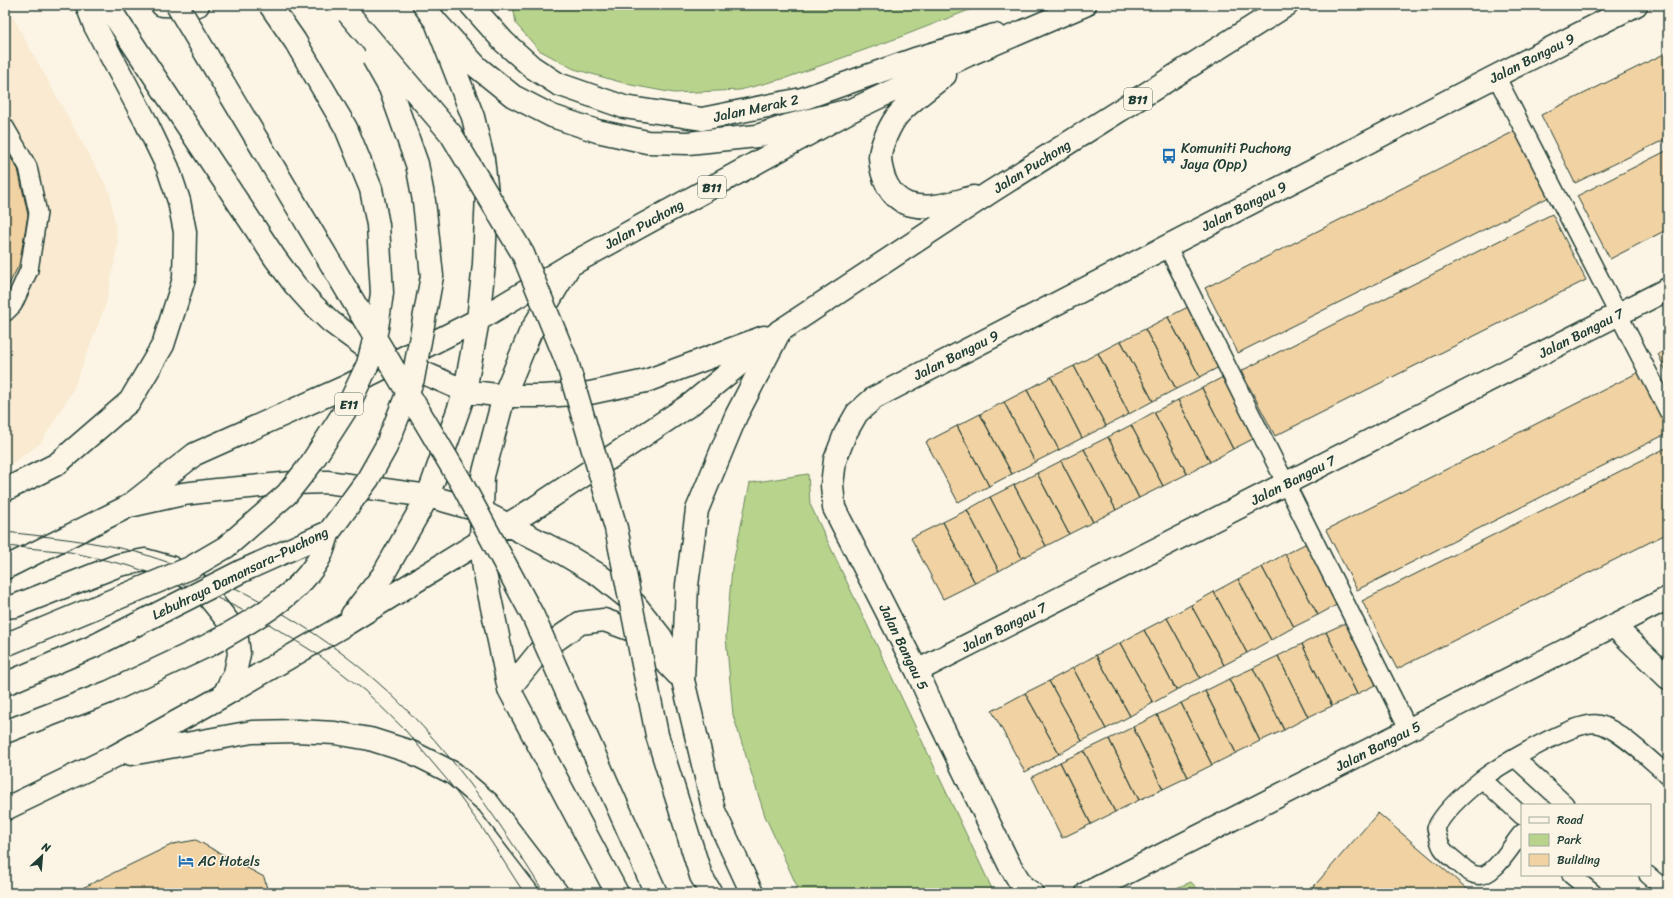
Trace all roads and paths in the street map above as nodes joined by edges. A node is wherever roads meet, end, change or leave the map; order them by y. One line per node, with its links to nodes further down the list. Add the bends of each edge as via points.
1 (87, 5): 32 (main road, via 95,26 146,120 168,168 179,201 185,232 184,278 163,345 130,401 57,464)
2 (107, 5): 26 (main road, via 295,285 331,322 365,347)
3 (162, 5): 5 (main road)
4 (177, 5): 66 (main road, bridge, via 461,482 533,616)
5 (198, 5)
6 (270, 5): 44 (main road, Lebuhraya Damansara–Puchong / E11, bridge, via 295,41 346,128 371,189 378,225 382,293 378,328 368,364 348,406 310,465 287,494 226,547 190,568)
7 (471, 5): 13 (main road, Jalan Merak 2, via 504,42 532,67 558,84 624,107 702,119 802,99 915,59)
8 (1085, 5): 13 (main road, Jalan Puchong / B11)
9 (1287, 5): 18 (main road, Jalan Puchong / B11)
10 (1636, 5): 15 (main road, Jalan Bangau 9)
11 (345, 9): 37 (main road, Lebuhraya Damansara–Puchong, bridge, via 390,88 417,164 424,201 432,276 413,379 386,447 368,480); 67 (main road, bridge, via 451,134 523,254 567,362 614,520 657,735 701,876)
12 (430, 14): 16 (main road, via 477,67 513,96 552,116 604,133 647,142 702,142 757,136); 24 (main road, via 473,117 483,159 487,193 484,264)
13 (1063, 14): 14 (main road, Jalan Puchong / B11)
14 (968, 55): 16 (main road, Jalan Puchong / B11); 18 (main road, via 897,115 880,155 883,174 891,192 908,204 932,207)
15 (1496, 76): 19 (main road, Jalan Bangau 9); 23 (lane)
16 (854, 109): 20 (main road, Jalan Puchong / B11)
17 (5, 128): 22 (lane, via 28,167 38,213 29,270 13,304)
18 (989, 193): 25 (main road, Jalan Puchong / B11)
19 (1167, 246): 29 (main road, Jalan Bangau 9); 31 (lane)
20 (570, 265): 24 (main road, Jalan Puchong); 28 (main road, via 530,333)
21 (1668, 289): 23 (main road, Jalan Bangau 7)
22 (5, 313)
23 (1618, 314): 30 (lane); 31 (main road, Jalan Bangau 7)
24 (478, 320): 26 (main road, Jalan Puchong); 27 (main road)
25 (780, 331): 28 (main road, via 646,381 590,393); 36 (main road, via 691,404); 47 (main road, via 736,416 697,510 687,585)
26 (398, 360): 27 (main road); 34 (main road, Jalan Puchong, via 345,387 195,454)
27 (464, 391): 28 (main road); 33 (main road)
28 (504, 396): 35 (main road, via 483,476)
29 (874, 398): 45 (main road, Jalan Bangau 5, via 857,414 845,434 835,460 832,485 834,508)
30 (1668, 411)
31 (1286, 483): 45 (main road, Jalan Bangau 7); 51 (lane)
32 (5, 490)
33 (428, 496): 34 (main road, via 326,482 183,494); 35 (main road); 42 (main road, via 383,574)
34 (129, 506): 39 (main road)
35 (481, 511): 36 (main road); 38 (main road)
36 (507, 524): 38 (main road); 47 (main road, via 564,554 599,576 635,604 661,637)
37 (329, 532): 48 (main road, Lebuhraya Damansara–Puchong, bridge, via 242,571 92,647); 52 (main road, bridge, via 321,555 296,588 241,627 209,645 109,692)
38 (481, 541): 42 (main road); 49 (main road, via 484,569)
39 (5, 568)
40 (1668, 598): 43 (main road, Jalan Bangau 5)
41 (5, 607): 50 (main road, via 15,606 119,565 145,560 170,567 194,582 207,595 227,620 237,639 239,654 235,673)
42 (343, 626): 50 (main road)
43 (1614, 626): 46 (main road); 51 (main road, Jalan Bangau 5)
44 (5, 645)
45 (917, 671): 69 (main road, Jalan Bangau 5, via 1009,864 1023,887)
46 (1668, 678)
47 (683, 680): 49 (main road, via 637,632 604,620 580,623 539,652); 68 (main road, via 714,811)
48 (5, 684)
49 (509, 689): 65 (main road)
50 (223, 696): 53 (main road)
51 (1409, 730): 70 (main road, Jalan Bangau 5)
52 (5, 732)
53 (115, 756): 58 (main road); 64 (main road, via 252,732 336,733 370,739 412,752 453,773 488,803)
54 (1515, 758): 55 (lane, via 1569,730 1597,724 1612,730); 56 (lane); 57 (lane)
55 (1668, 775)
56 (1482, 779): 59 (lane); 60 (lane, via 1440,819 1436,828 1442,850 1469,872 1476,876 1484,875 1498,865)
57 (1565, 804)
58 (5, 809)
59 (1521, 815)
60 (1521, 835)
61 (1572, 876): 71 (lane)
62 (1649, 876): 63 (lane)
63 (1668, 892)
64 (557, 893)
65 (617, 893)
66 (656, 893)
67 (711, 893)
68 (752, 893)
69 (1032, 893)
70 (1088, 893)
71 (1593, 893)

